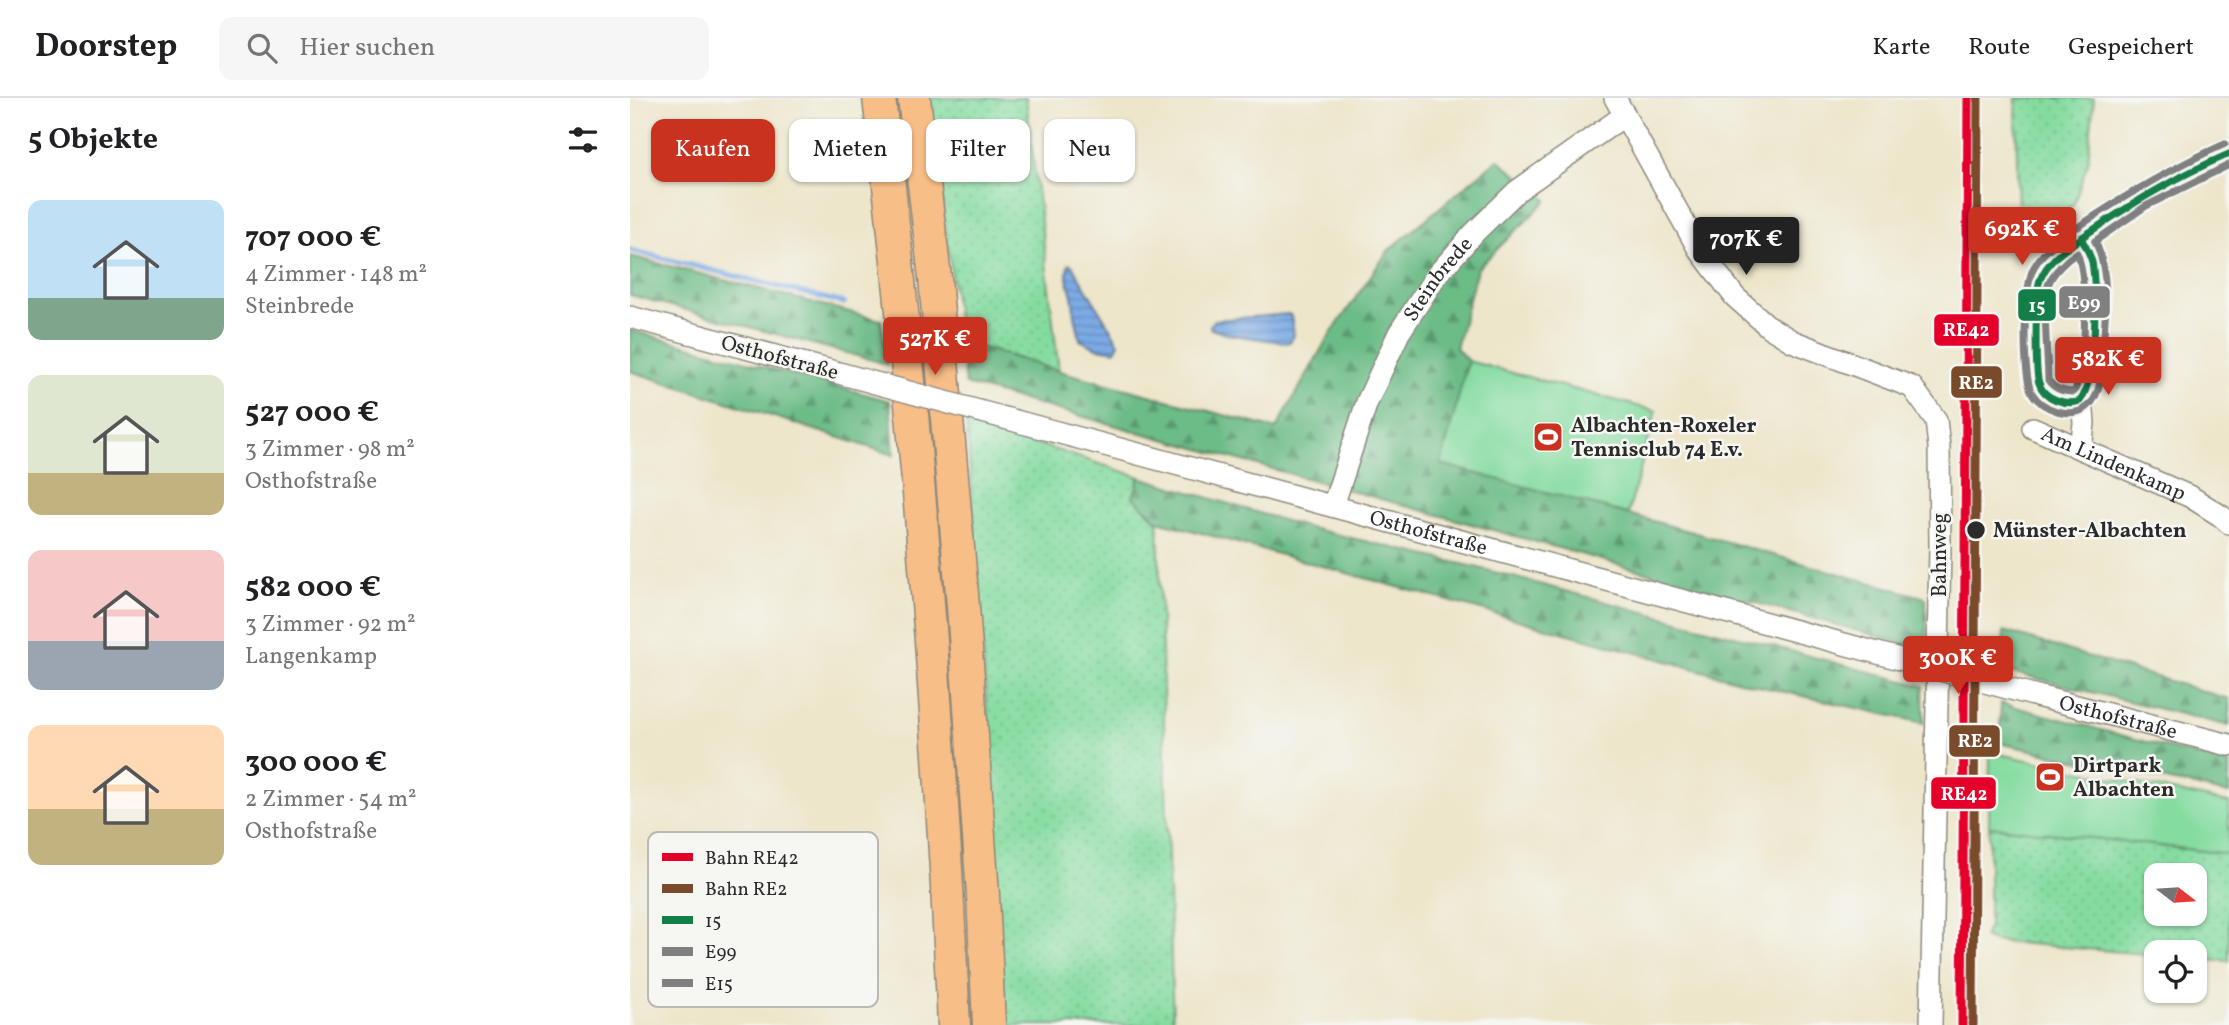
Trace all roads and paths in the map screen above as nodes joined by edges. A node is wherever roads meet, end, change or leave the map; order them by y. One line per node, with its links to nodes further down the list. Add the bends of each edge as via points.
1 (879, 98): 14 (highway, via 930,609)
2 (914, 98): 15 (highway, via 935,278 963,606)
3 (1620, 106): 7 (street, Steinbrede, via 1698,248 1735,297 1792,341); 11 (street, Steinbrede, via 1517,191 1436,276 1399,333 1367,402)
4 (2229, 154): 5 (street, via 2141,197)
5 (2081, 237): 8 (street, via 2092,260 2094,282 2092,376); 8 (street, via 2043,272 2036,296 2038,383 2049,397 2072,403)
6 (630, 317): 11 (street, Osthofstraße, bridge)
7 (1912, 387): 16 (street, Bahnweg, via 1936,420 1938,447)
8 (2082, 400): 10 (street)
9 (2033, 428): 10 (street, Am Lindenkamp)
10 (2081, 449): 12 (street, Am Lindenkamp, via 2191,498)
11 (1333, 506): 13 (street, Osthofstraße, bridge)
12 (2229, 523)
13 (2229, 745)
14 (954, 1025)
15 (989, 1025)
16 (1931, 1025)

